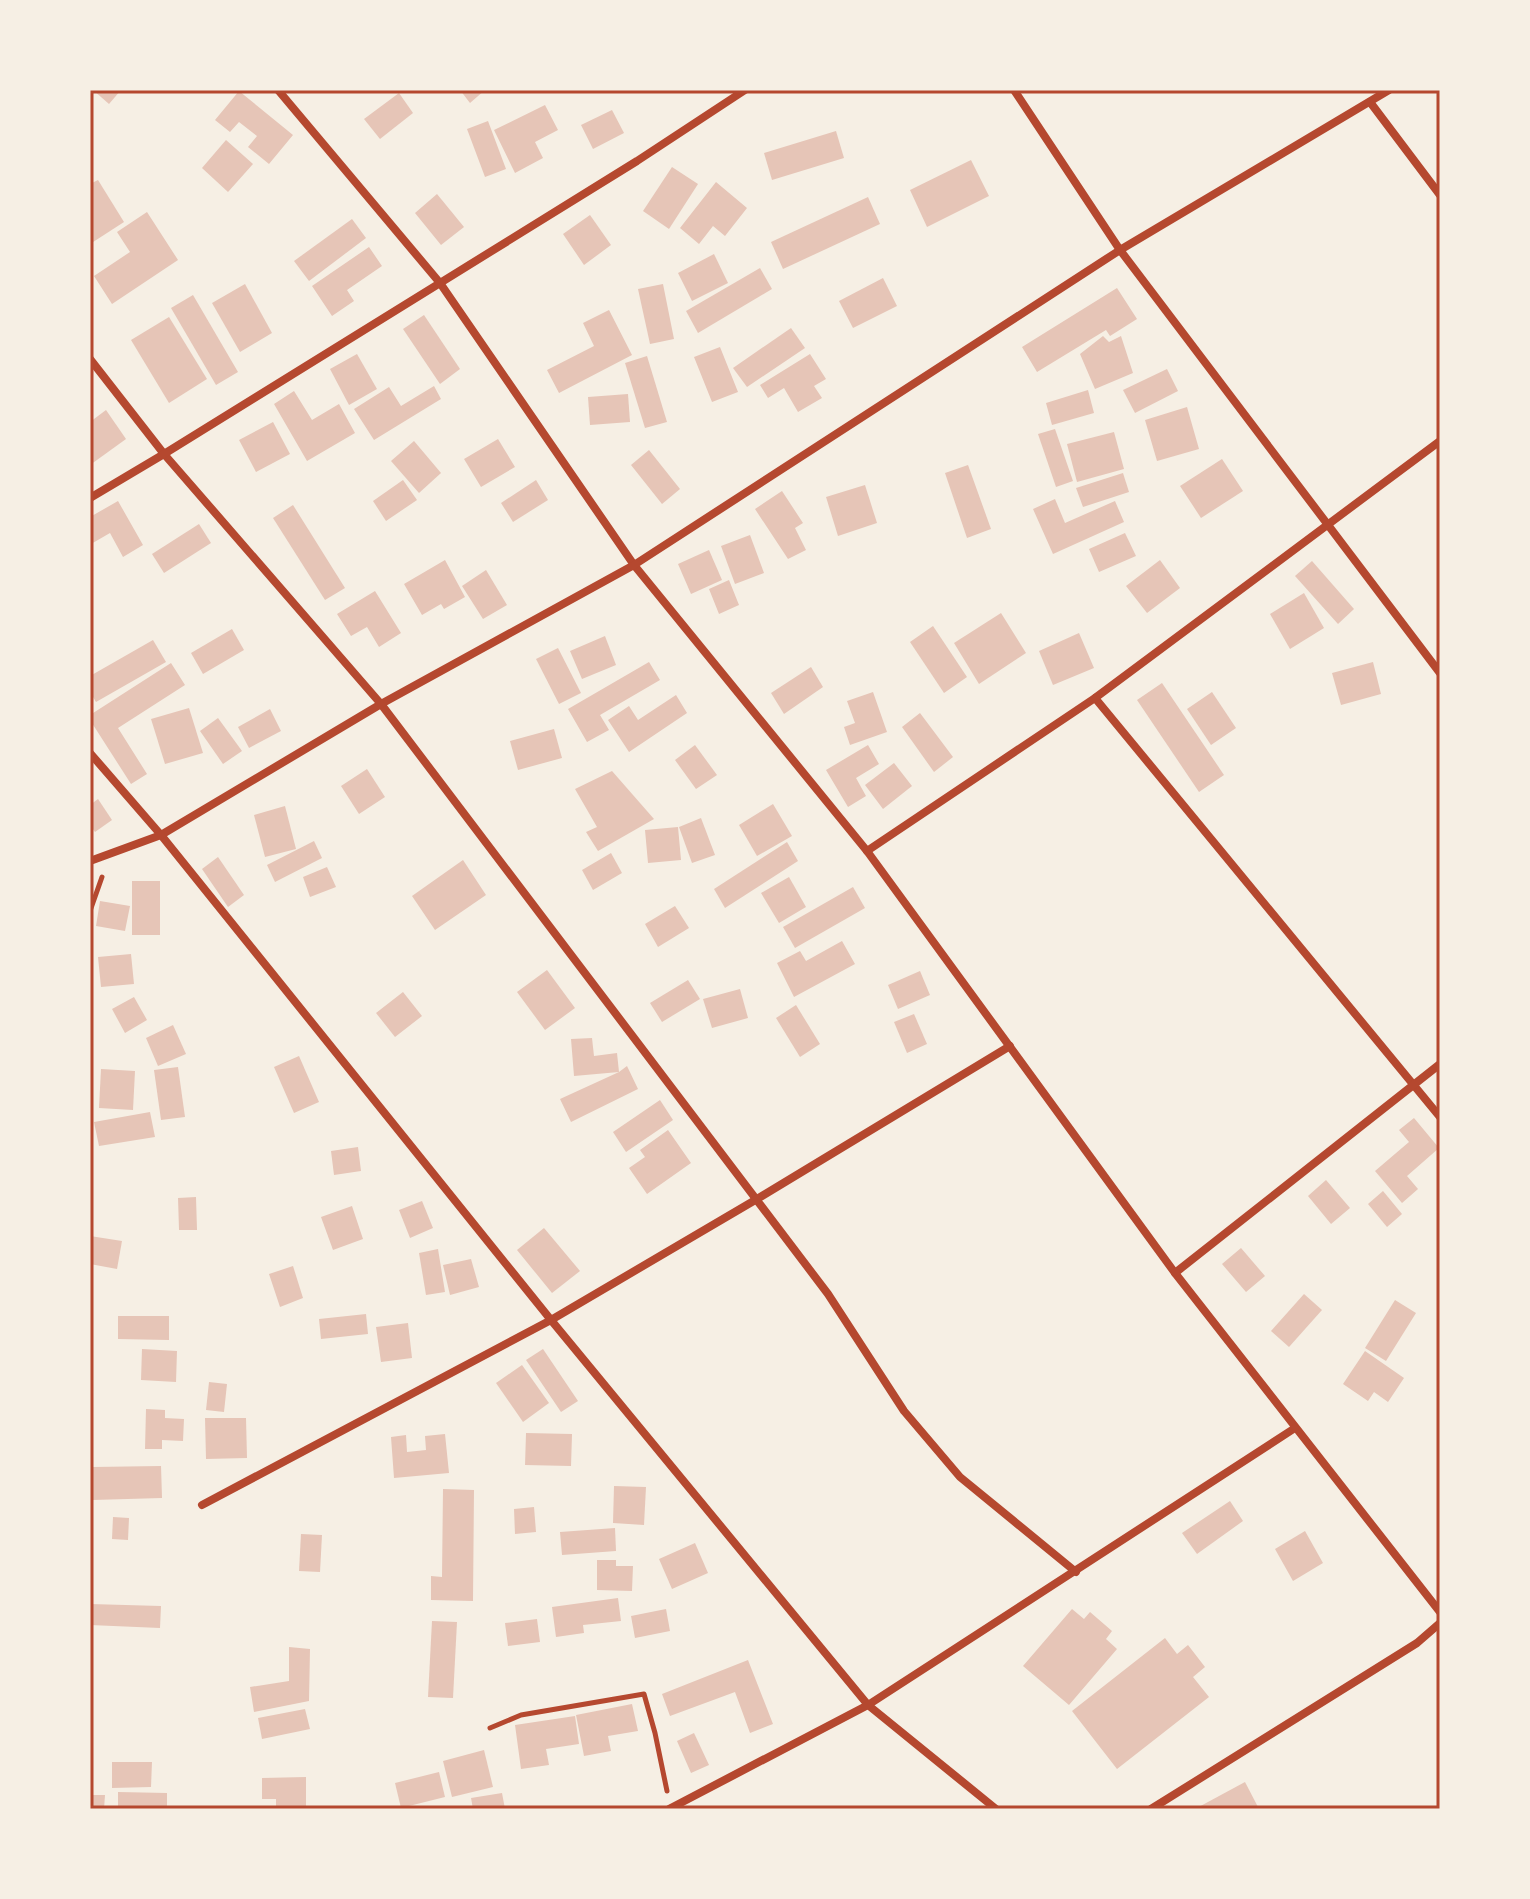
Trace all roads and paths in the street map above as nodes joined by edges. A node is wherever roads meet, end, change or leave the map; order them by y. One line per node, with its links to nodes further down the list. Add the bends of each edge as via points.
1 (278, 90): 8 (street)
2 (745, 90): 8 (street)
3 (1014, 90): 7 (street)
4 (1389, 90): 5 (street)
5 (1370, 102): 6 (street); 7 (street)
6 (1440, 195)
7 (1120, 250): 13 (street); 14 (street)
8 (440, 283): 11 (street); 14 (street)
9 (90, 359): 11 (street)
10 (1440, 441): 13 (street)
11 (164, 454): 12 (street); 17 (street)
12 (90, 498)
13 (1327, 525): 15 (street); 16 (street)
14 (634, 565): 17 (street); 20 (street)
15 (1440, 673)
16 (1095, 698): 20 (street); 26 (street)
17 (381, 704): 19 (street); 28 (street)
18 (90, 753): 19 (street)
19 (161, 835): 21 (street); 30 (street)
20 (867, 851): 24 (street)
21 (110, 854): 22 (street); 23 (path)
22 (90, 861)
23 (90, 911)
24 (1010, 1046): 28 (street); 29 (street)
25 (1440, 1064): 26 (street)
26 (1412, 1085): 27 (street); 29 (street)
27 (1440, 1117)
28 (757, 1199): 30 (street); 33 (street, via 828,1294 904,1411 960,1477)
29 (1175, 1273): 31 (street)
30 (551, 1320): 32 (street); 36 (street)
31 (1295, 1428): 33 (street); 34 (street)
32 (202, 1505)
33 (1076, 1572): 36 (street)
34 (1440, 1612)
35 (1440, 1623): 40 (street, via 1417,1643)
36 (868, 1705): 38 (street); 39 (street)
37 (490, 1728): 38 (path, via 521,1715 644,1694)
38 (670, 1808)
39 (996, 1809)
40 (1151, 1809)

